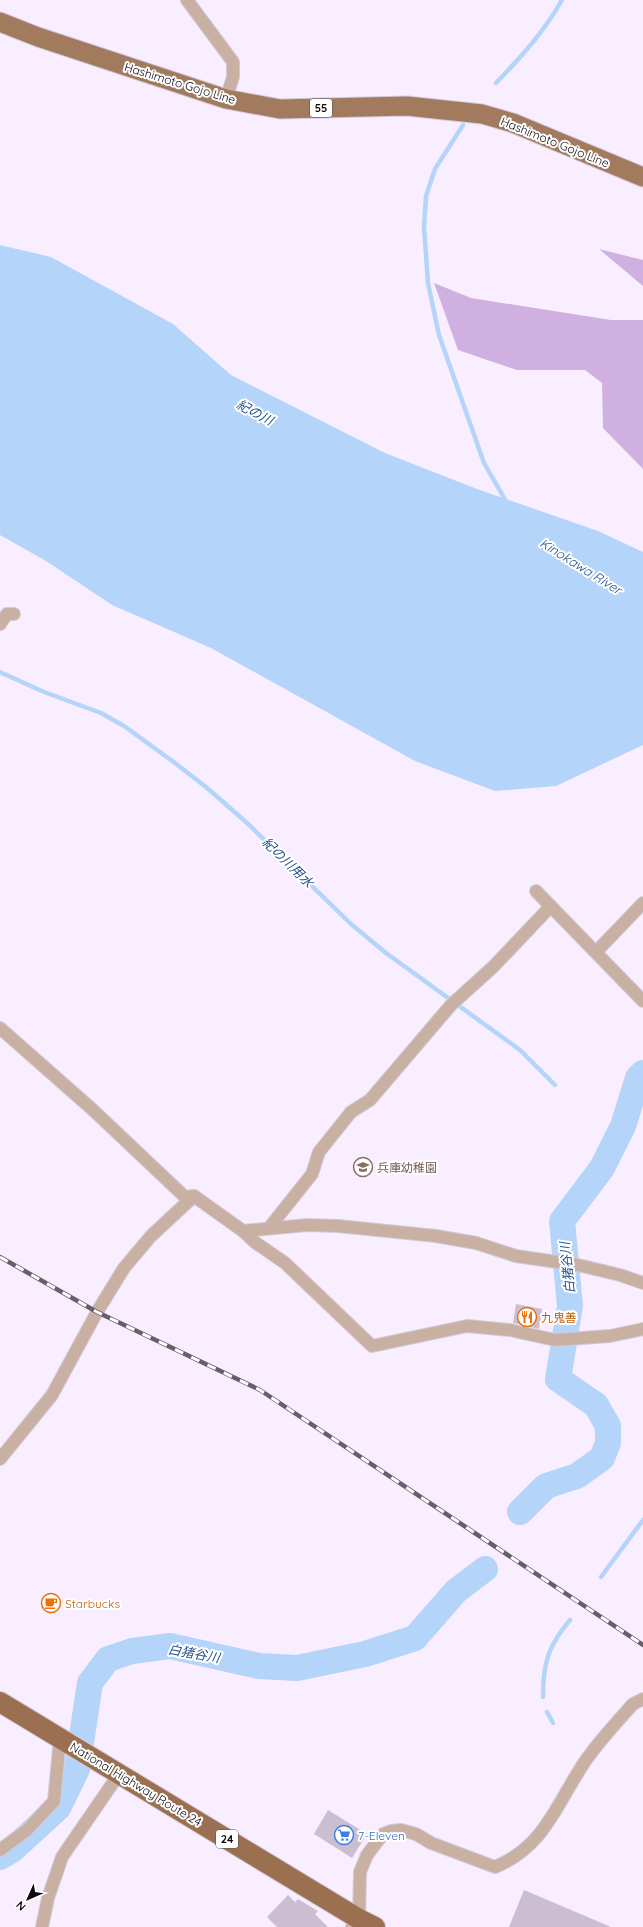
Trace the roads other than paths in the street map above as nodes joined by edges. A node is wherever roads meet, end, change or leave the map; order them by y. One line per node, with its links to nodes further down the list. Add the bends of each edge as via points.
1 (187, 0): 3 (street, via 233,62 233,77)
2 (0, 22): 3 (main road, Hashimoto Gojo Line / 55)
3 (226, 99): 4 (main road, Hashimoto Gojo Line / 55, via 280,109 407,106 482,114 514,123)
4 (643, 177)
5 (14, 614): 6 (street, via 7,614)
6 (0, 624)
7 (536, 891): 9 (street)
8 (643, 903): 10 (street)
9 (551, 906): 10 (street); 14 (street, via 454,1002 370,1100 351,1112 318,1152 312,1174)
10 (596, 952): 11 (street)
11 (643, 1001)
12 (0, 1028): 13 (street, via 93,1110 185,1197)
13 (194, 1196): 15 (street); 18 (street, via 151,1236 124,1268 52,1395)
14 (270, 1228): 15 (street); 16 (street, via 307,1224 436,1236 476,1243 516,1256 620,1275)
15 (243, 1231): 17 (street, via 286,1263 372,1346 467,1326 510,1330 560,1340 610,1336)
16 (643, 1283)
17 (643, 1329)
18 (0, 1459)
19 (643, 1699): 24 (street, via 632,1704 591,1755 551,1818 528,1847 511,1860 495,1867 431,1843 416,1834 401,1830 383,1834 367,1855 360,1872)
20 (0, 1702): 21 (highway, National Highway Route 24 / 24)
21 (60, 1738): 22 (highway, National Highway Route 24 / 24); 23 (street, via 54,1800 27,1830)
22 (119, 1774): 24 (highway, National Highway Route 24 / 24); 25 (street, via 62,1857 48,1898)
23 (0, 1850)
24 (362, 1924)
25 (42, 1927)

